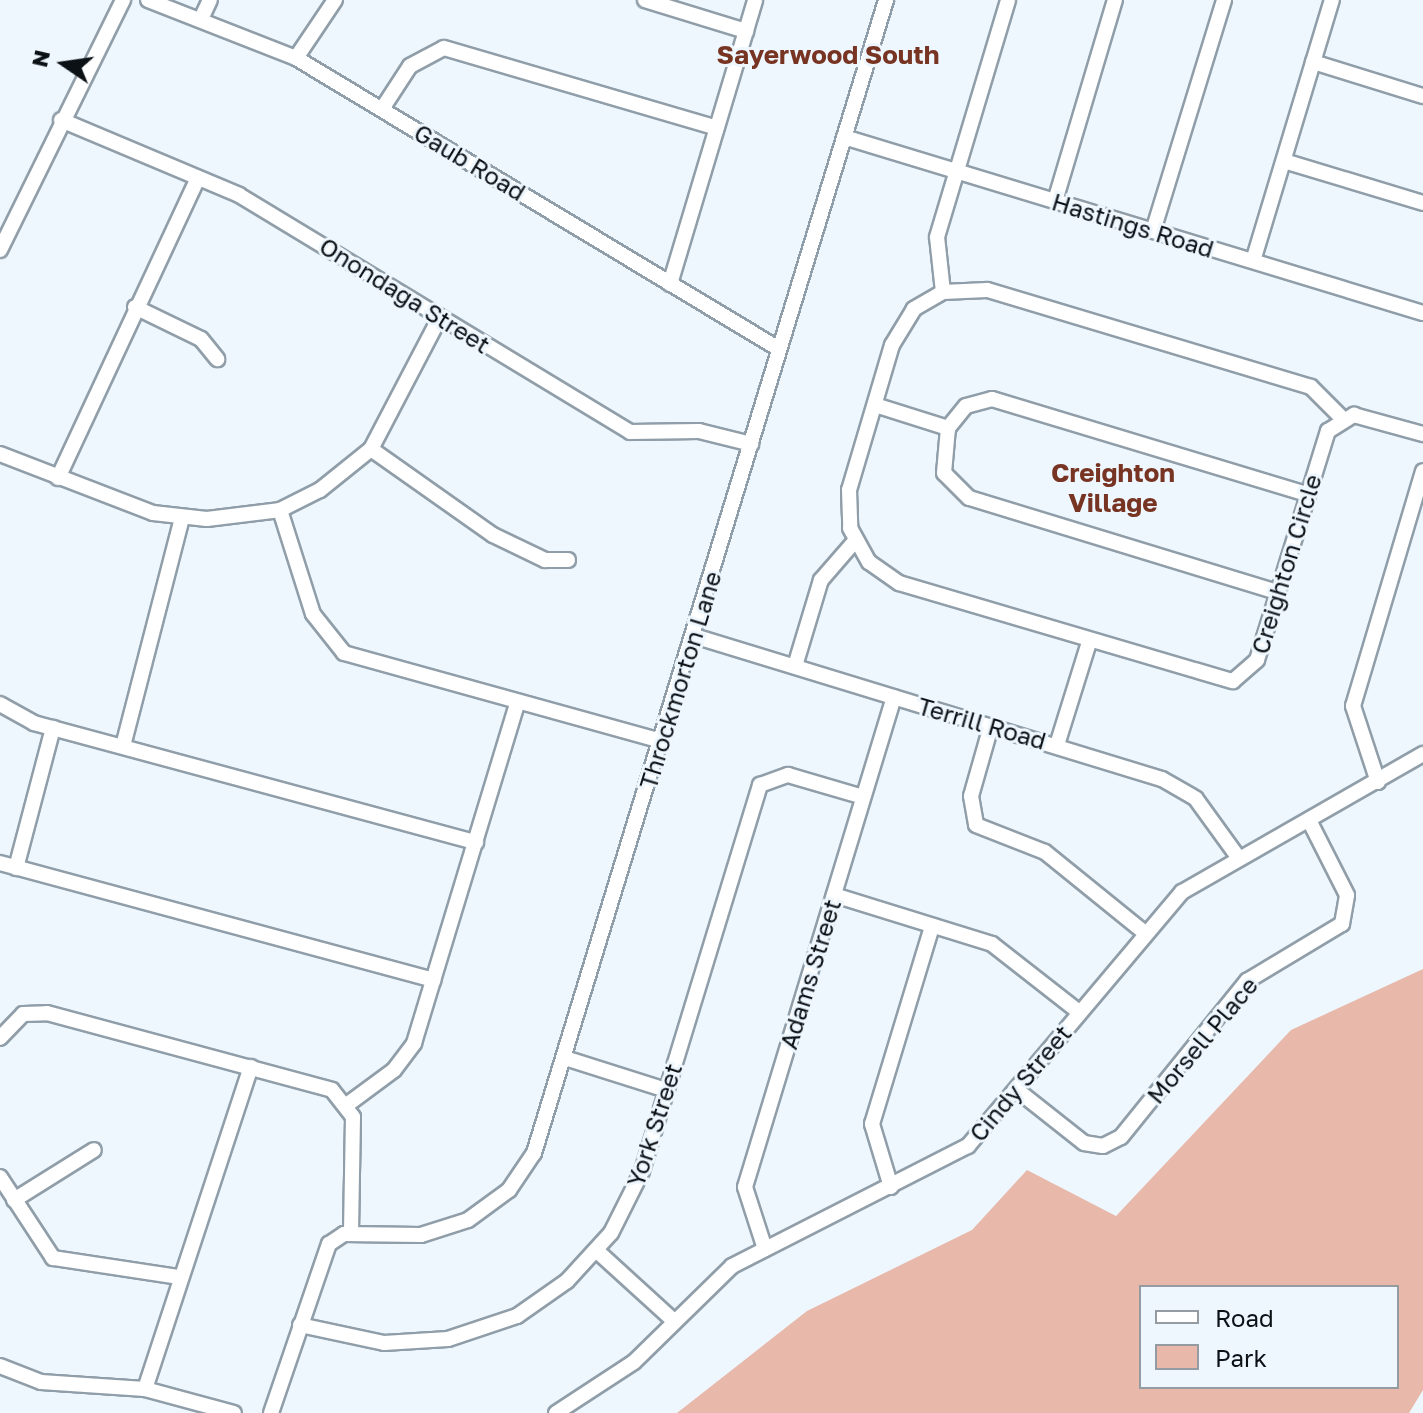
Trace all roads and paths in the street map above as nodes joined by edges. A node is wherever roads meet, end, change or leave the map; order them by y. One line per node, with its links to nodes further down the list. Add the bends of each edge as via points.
1 (123, 0): 18 (street)
2 (148, 0): 12 (street, Gaub Road)
3 (210, 0): 12 (street)
4 (335, 0): 14 (street)
5 (645, 0): 13 (street)
6 (755, 0): 13 (street)
7 (886, 0): 20 (street, Throckmorton Lane)
8 (1008, 0): 22 (street)
9 (1115, 0): 24 (street)
10 (1224, 0): 26 (street)
11 (1332, 0): 15 (street)
12 (201, 19): 14 (street, Gaub Road)
13 (746, 31): 19 (street)
14 (296, 58): 17 (street, Gaub Road)
15 (1313, 62): 16 (street); 21 (street)
16 (1423, 96)
17 (382, 109): 19 (street, via 410,66 444,48); 29 (street, Gaub Road)
18 (61, 120): 23 (street, Onondaga Street); 27 (street)
19 (717, 128): 29 (street)
20 (844, 137): 22 (street, Hastings Road); 34 (street, Throckmorton Lane)
21 (1284, 161): 25 (street); 28 (street)
22 (956, 171): 24 (street, Hastings Road); 30 (street, via 935,253)
23 (198, 178): 31 (street); 33 (street, Onondaga Street)
24 (1055, 201): 26 (street, Hastings Road)
25 (1423, 203)
26 (1153, 231): 28 (street, Hastings Road)
27 (0, 250)
28 (1253, 261): 32 (street, Hastings Road)
29 (670, 284): 34 (street, Gaub Road)
30 (943, 292): 36 (street, via 902,324); 37 (street, via 987,290 1311,387)
31 (135, 307): 35 (street, via 201,339); 44 (street)
32 (1423, 313)
33 (440, 317): 40 (street, Onondaga Street, via 630,432 699,431); 41 (street)
34 (779, 349): 40 (street, Throckmorton Lane)
35 (217, 359)
36 (875, 405): 38 (street); 48 (street, via 849,490)
37 (1342, 418): 39 (street, via 1361,416); 45 (street, Creighton Circle, via 1325,436)
38 (948, 428): 45 (street, via 966,406 992,399); 50 (street, via 944,473 969,498)
39 (1423, 434)
40 (751, 444): 51 (street, Throckmorton Lane)
41 (371, 449): 46 (street, via 330,483); 49 (street, via 493,535 537,557)
42 (0, 454): 44 (street)
43 (1423, 471): 63 (street, via 1353,706)
44 (58, 478): 47 (street, via 126,506)
45 (1307, 494): 50 (street, Creighton Circle)
46 (280, 510): 47 (street); 56 (street, via 313,614 335,646 369,663)
47 (182, 518): 61 (street)
48 (854, 542): 52 (street, Creighton Circle, via 875,568 899,583); 53 (street, via 827,568)
49 (568, 560)
50 (1277, 592): 52 (street, Creighton Circle, via 1254,667 1233,681)
51 (694, 636): 53 (street, Terrill Road); 59 (street, Throckmorton Lane)
52 (1089, 642): 60 (street)
53 (795, 666): 54 (street, Terrill Road)
54 (894, 697): 57 (street, Terrill Road); 64 (street, Adams Street)
55 (0, 704): 58 (street)
56 (517, 704): 59 (street); 66 (street)
57 (991, 726): 60 (street, Terrill Road); 72 (street, via 971,796 976,825 1045,852)
58 (53, 728): 61 (street); 69 (street)
59 (661, 741): 76 (street, Throckmorton Lane)
60 (1057, 745): 67 (street, Terrill Road, via 1178,787 1214,818)
61 (123, 746): 66 (street)
62 (1423, 754): 63 (street, Cindy Street)
63 (1378, 782): 65 (street, Cindy Street)
64 (863, 797): 70 (street, Adams Street); 78 (street, York Street, via 788,775 760,785)
65 (1309, 820): 67 (street, Cindy Street); 79 (street, Morsell Place, via 1347,895 1342,924 1247,981 1121,1137 1103,1146 1084,1143)
66 (476, 842): 73 (street)
67 (1238, 857): 72 (street, Cindy Street, via 1197,879)
68 (0, 863): 69 (street)
69 (16, 868): 73 (street)
70 (834, 895): 71 (street); 86 (street, Adams Street, via 745,1187)
71 (932, 926): 74 (street, via 992,944); 83 (street, via 872,1124)
72 (1145, 933): 74 (street, Cindy Street)
73 (434, 980): 80 (street, via 406,1057)
74 (1079, 1012): 79 (street, Cindy Street)
75 (0, 1038): 77 (street, via 16,1017 47,1013)
76 (565, 1058): 78 (street); 85 (street, Throckmorton Lane, via 534,1153 496,1202 436,1232)
77 (251, 1067): 80 (street, via 332,1090); 88 (street)
78 (666, 1090): 87 (street, York Street, via 636,1187)
79 (1017, 1090): 83 (street, Cindy Street, via 968,1146)
80 (348, 1104): 85 (street)
81 (94, 1150): 84 (street)
82 (0, 1177): 84 (street)
83 (891, 1187): 86 (street, Cindy Street)
84 (14, 1200): 88 (street, via 61,1262 147,1267)
85 (351, 1234): 90 (street, via 323,1254)
86 (765, 1249): 89 (street, Cindy Street, via 716,1278)
87 (597, 1251): 89 (street); 90 (street, York Street, via 517,1316 448,1339 384,1343)
88 (178, 1277): 92 (street)
89 (675, 1322): 95 (street, Cindy Street, via 608,1383)
90 (300, 1325): 94 (street)
91 (0, 1366): 92 (street, via 41,1382)
92 (145, 1389): 93 (street)
93 (234, 1413)
94 (271, 1413)
95 (556, 1413)

